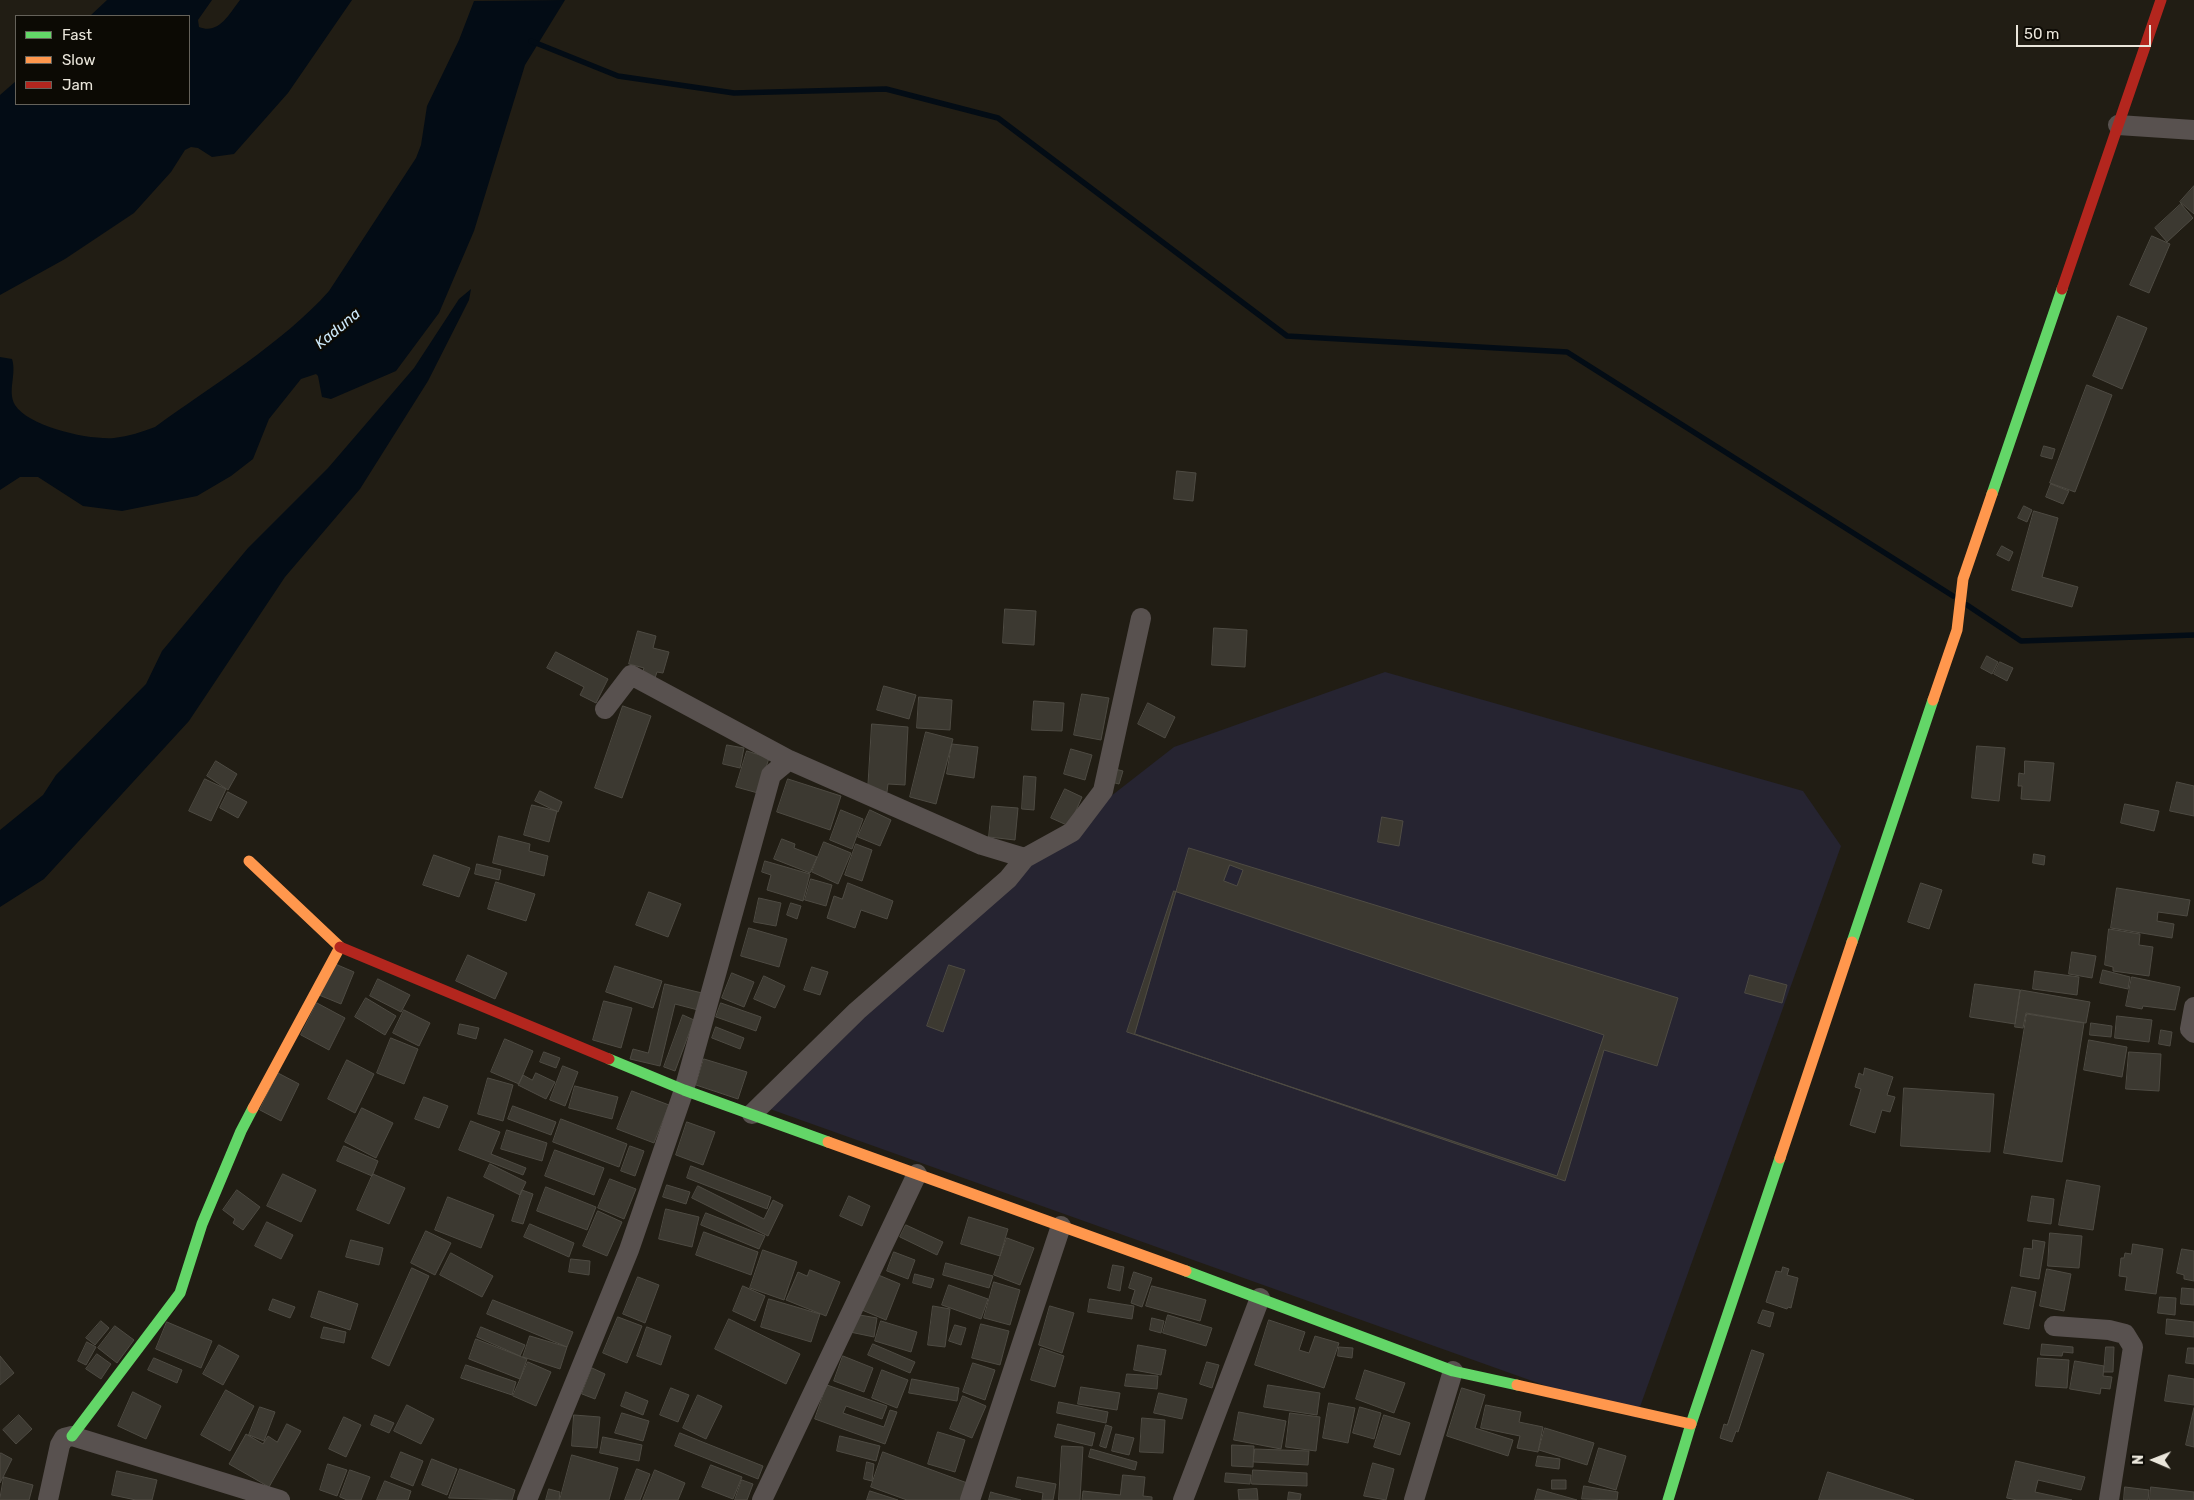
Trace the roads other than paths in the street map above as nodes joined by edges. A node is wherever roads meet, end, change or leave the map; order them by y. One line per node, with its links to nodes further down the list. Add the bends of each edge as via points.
1 (2160, 0): 2 (street)
2 (2118, 125): 3 (street); 19 (street, via 1963,579 1957,630)
3 (2194, 130)
4 (1141, 618): 7 (street, via 1104,791 1072,832)
5 (605, 709): 6 (street, via 630,674)
6 (789, 760): 7 (street, via 982,845); 12 (street, via 771,775)
7 (1025, 858): 13 (street, via 1008,879 857,1011)
8 (249, 860): 9 (street)
9 (340, 947): 12 (street); 20 (street, via 241,1131 202,1224 180,1293)
10 (2194, 1007): 11 (street, via 2190,1029)
11 (2194, 1033)
12 (684, 1090): 13 (street); 23 (street, via 629,1250)
13 (752, 1114): 14 (street)
14 (917, 1174): 15 (street); 24 (street)
15 (1061, 1226): 16 (street); 25 (street)
16 (1260, 1298): 18 (street); 26 (street)
17 (2054, 1326): 29 (street, via 2125,1334 2133,1347)
18 (1453, 1371): 19 (street); 27 (street)
19 (1691, 1424): 28 (street)
20 (72, 1436): 21 (street, via 64,1438 60,1445); 22 (street)
21 (48, 1500)
22 (280, 1500)
23 (527, 1500)
24 (762, 1500)
25 (970, 1500)
26 (1183, 1500)
27 (1414, 1500)
28 (1668, 1500)
29 (2109, 1500)

